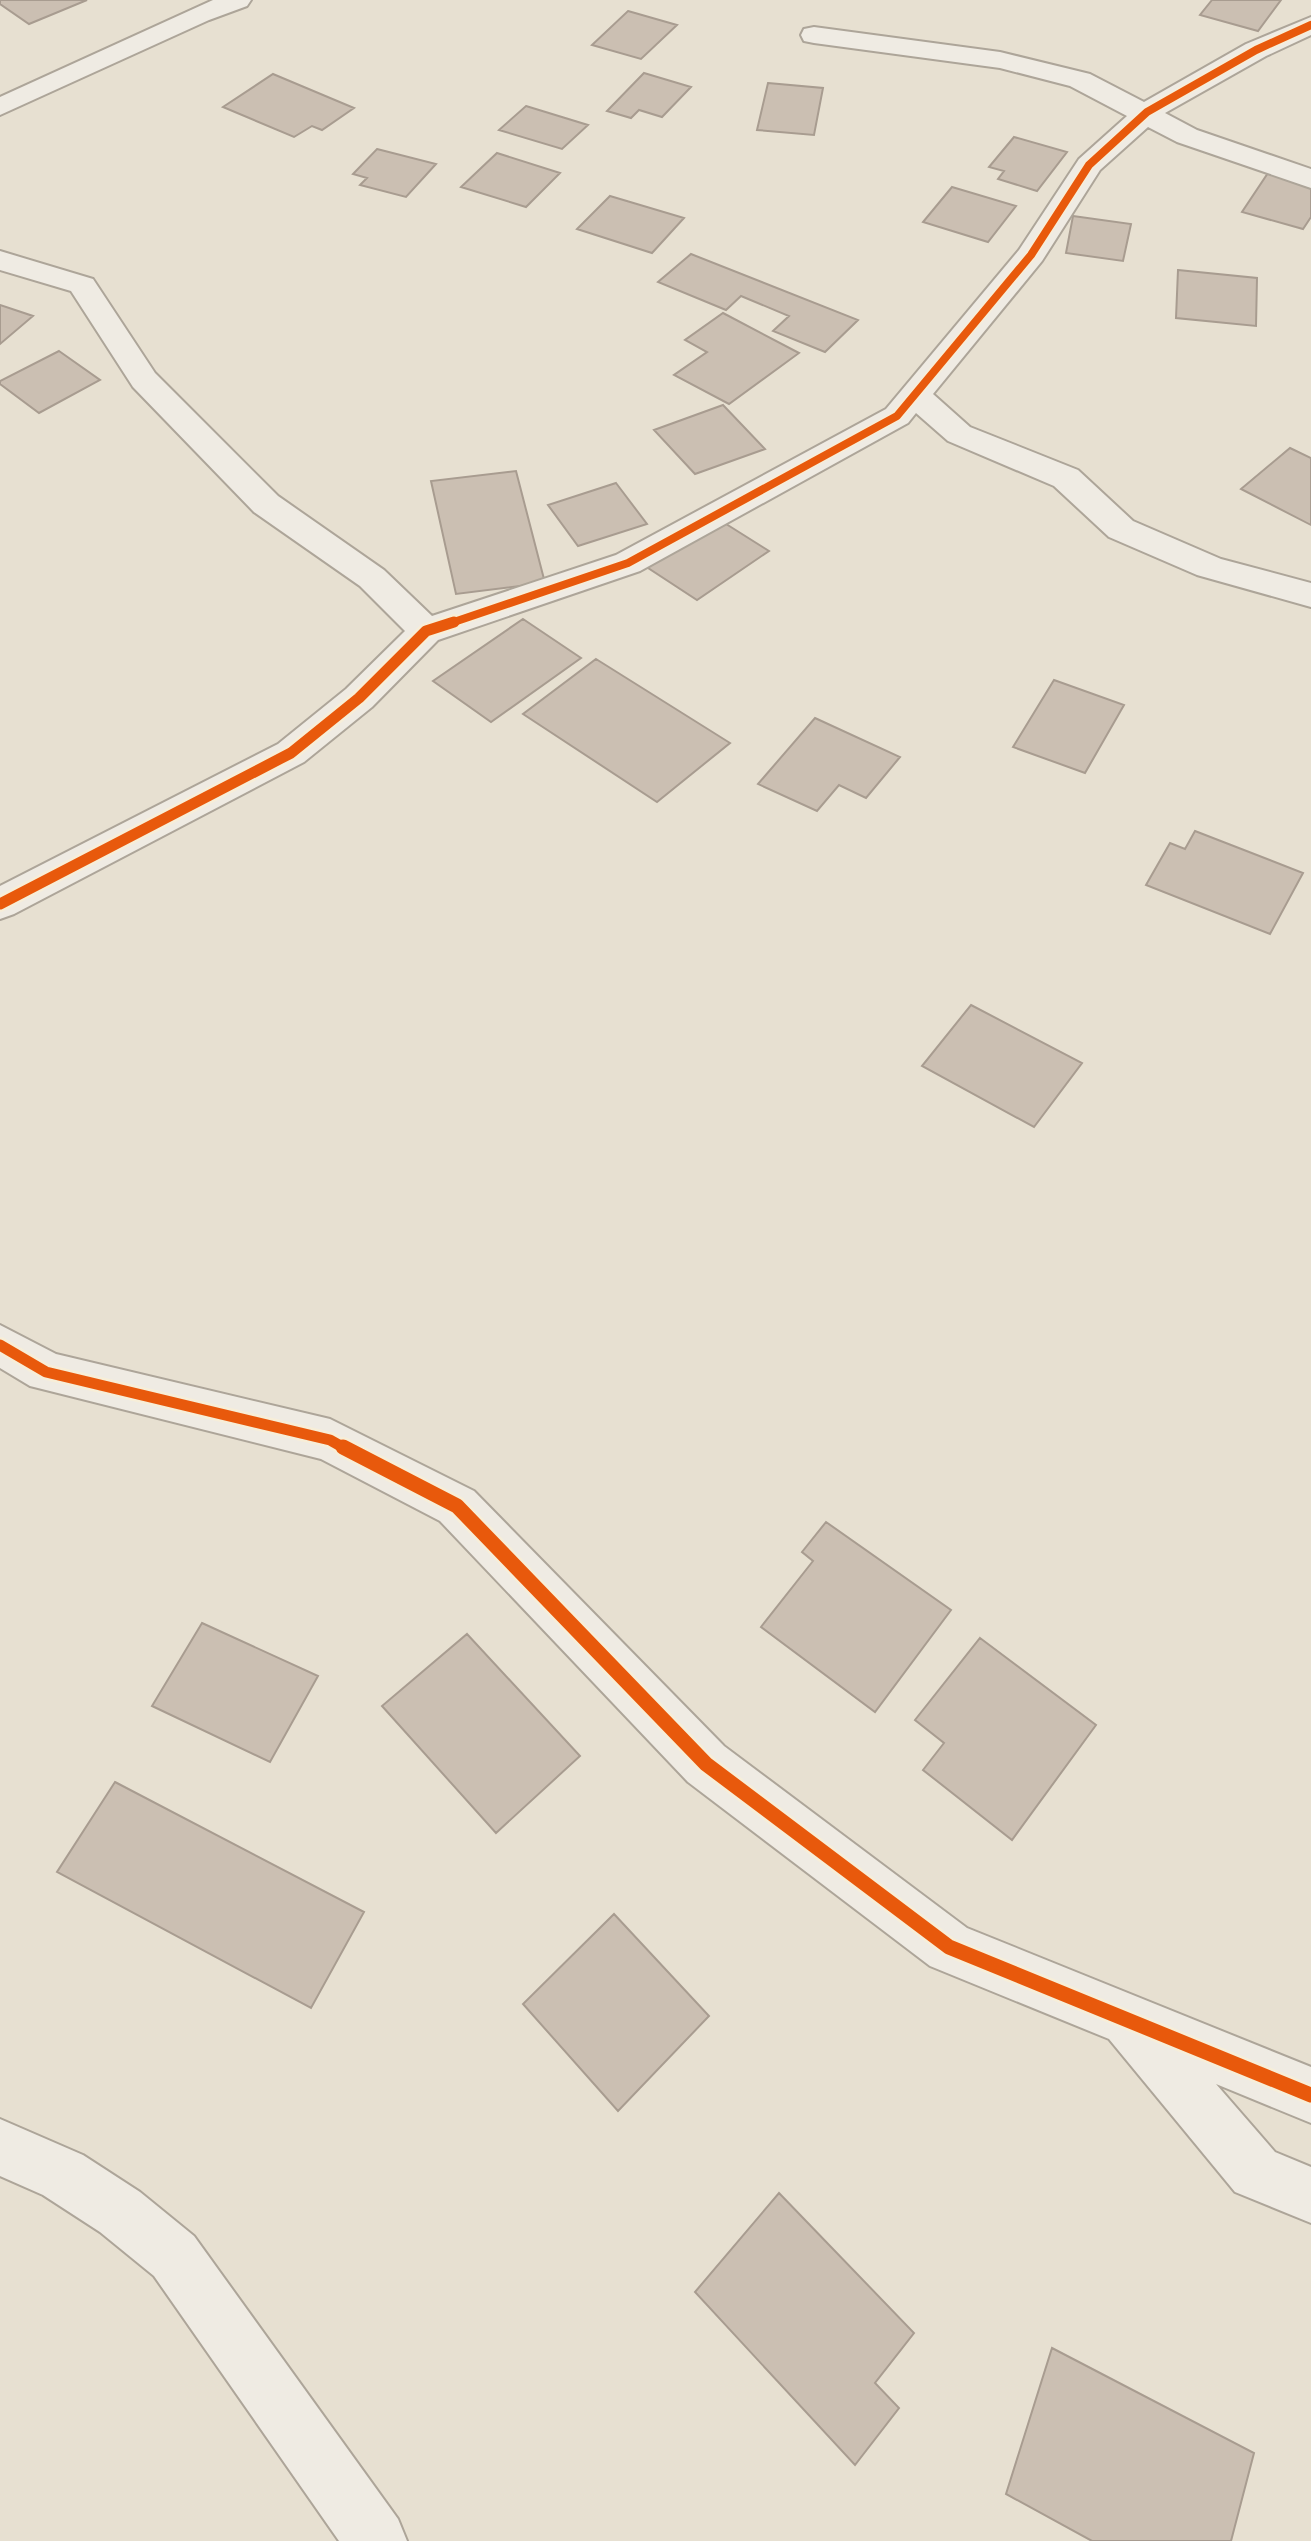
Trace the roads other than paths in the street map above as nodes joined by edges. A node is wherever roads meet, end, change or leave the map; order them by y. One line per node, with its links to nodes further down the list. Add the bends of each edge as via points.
1 (238, 0): 4 (street)
2 (1311, 25): 5 (street)
3 (814, 35): 5 (street, via 1000,60 1080,80)
4 (0, 107)
5 (1147, 112): 6 (street, via 1187,136); 8 (street, via 1089,165 1031,255)
6 (1311, 179)
7 (0, 260): 10 (street, via 82,285 144,380 266,504 372,578)
8 (915, 395): 9 (street, via 959,434 1066,478 1121,529 1209,567); 10 (street, via 897,416 628,563)
9 (1311, 595)
10 (426, 631): 11 (street, via 359,698 291,753)
11 (0, 904)
12 (0, 1345): 13 (street, via 46,1372 330,1440 457,1506 706,1764 949,1947)
13 (1124, 2018): 14 (street); 16 (street, via 1255,2172)
14 (1311, 2095)
15 (0, 2147): 17 (street, via 63,2175 174,2256)
16 (1311, 2195)
17 (376, 2541)

